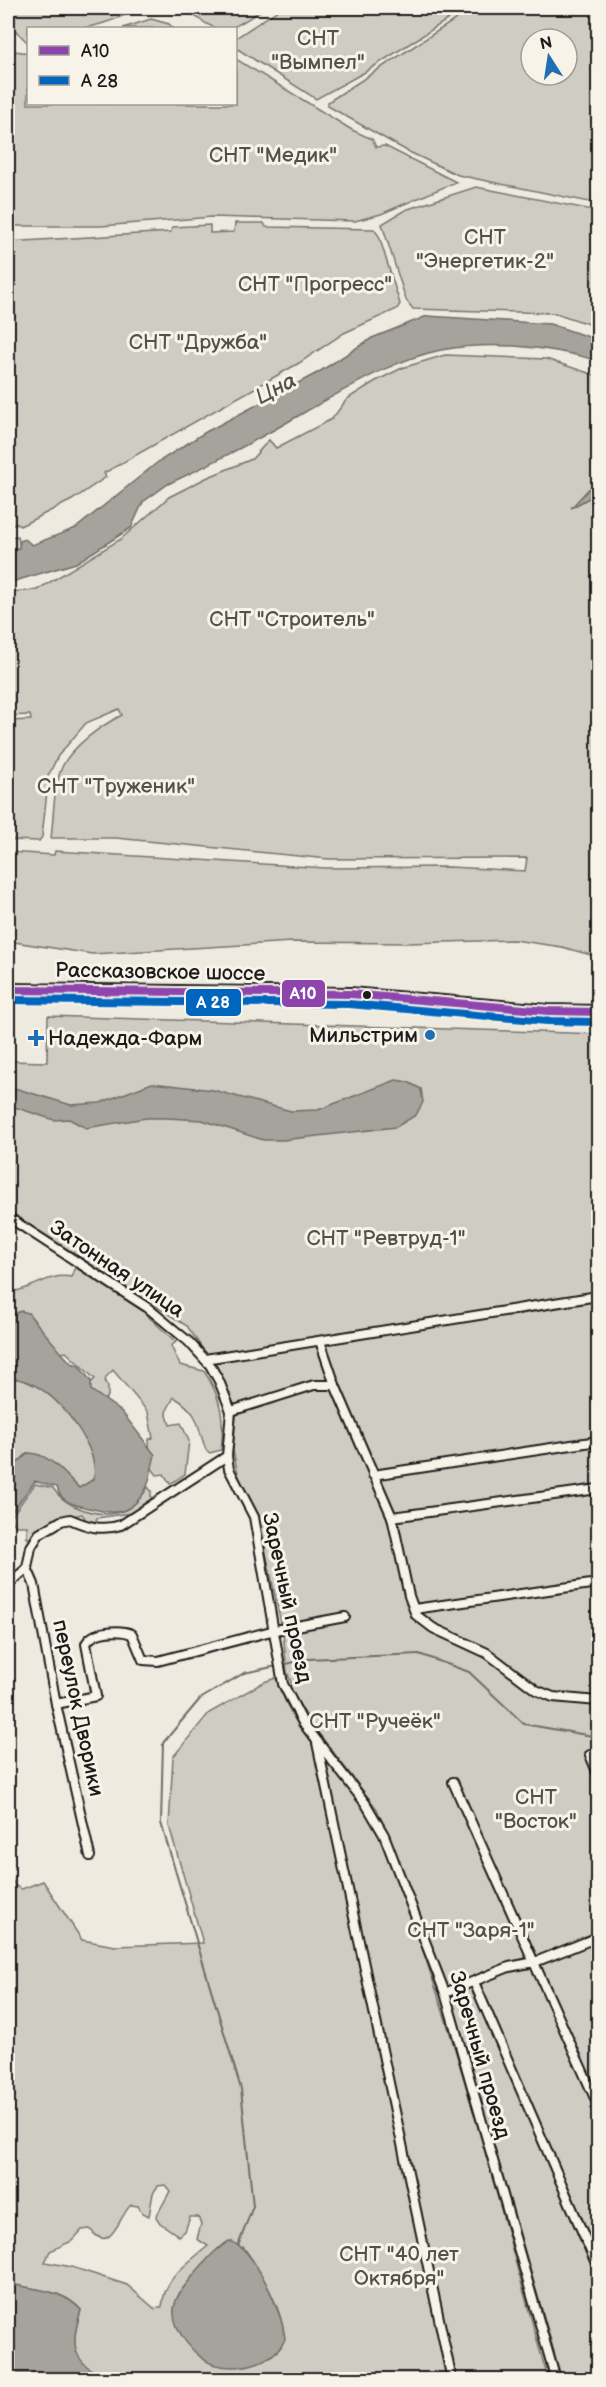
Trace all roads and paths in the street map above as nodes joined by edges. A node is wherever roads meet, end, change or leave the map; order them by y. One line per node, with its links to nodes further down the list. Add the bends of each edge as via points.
1 (8, 990): 2 (main road, Рассказовское шоссе, via 350,994)
2 (598, 1012)
3 (8, 1217): 6 (street, Затонная улица, via 148,1308)
4 (598, 1296): 5 (street)
5 (320, 1341): 6 (street); 7 (street)
6 (205, 1359): 8 (street, Затонная улица)
7 (335, 1385): 8 (street, via 314,1385); 11 (street)
8 (231, 1411): 10 (street, Затонная улица)
9 (598, 1441): 11 (street)
10 (227, 1456): 14 (street, via 121,1525 90,1527 70,1519 46,1528 34,1540); 19 (street, Заречный проезд, via 234,1481 254,1517)
11 (373, 1475): 13 (street)
12 (598, 1489): 13 (street)
13 (392, 1517): 17 (street)
14 (27, 1568): 16 (street); 21 (street, переулок Дворики, via 34,1584)
15 (598, 1583): 17 (street)
16 (8, 1585)
17 (414, 1609): 20 (street, via 433,1628 487,1653 536,1690 553,1697)
18 (345, 1617): 19 (street)
19 (275, 1630): 21 (street, via 158,1660 143,1660 132,1634 123,1630 90,1637 86,1644 96,1696); 22 (street, Заречный проезд, via 283,1684)
20 (598, 1701)
21 (56, 1704): 26 (street, переулок Дворики)
22 (317, 1742): 30 (street, Заречный проезд, via 376,1818); 33 (street)
23 (590, 1755): 24 (street)
24 (598, 1774)
25 (453, 1782): 28 (street)
26 (90, 1856)
27 (598, 1938): 28 (street)
28 (535, 1962): 29 (street, via 509,1967); 31 (street)
29 (474, 1982): 30 (street); 32 (street)
30 (445, 1993): 34 (street, Заречный проезд)
31 (598, 2105)
32 (598, 2268)
33 (452, 2379)
34 (556, 2379)

